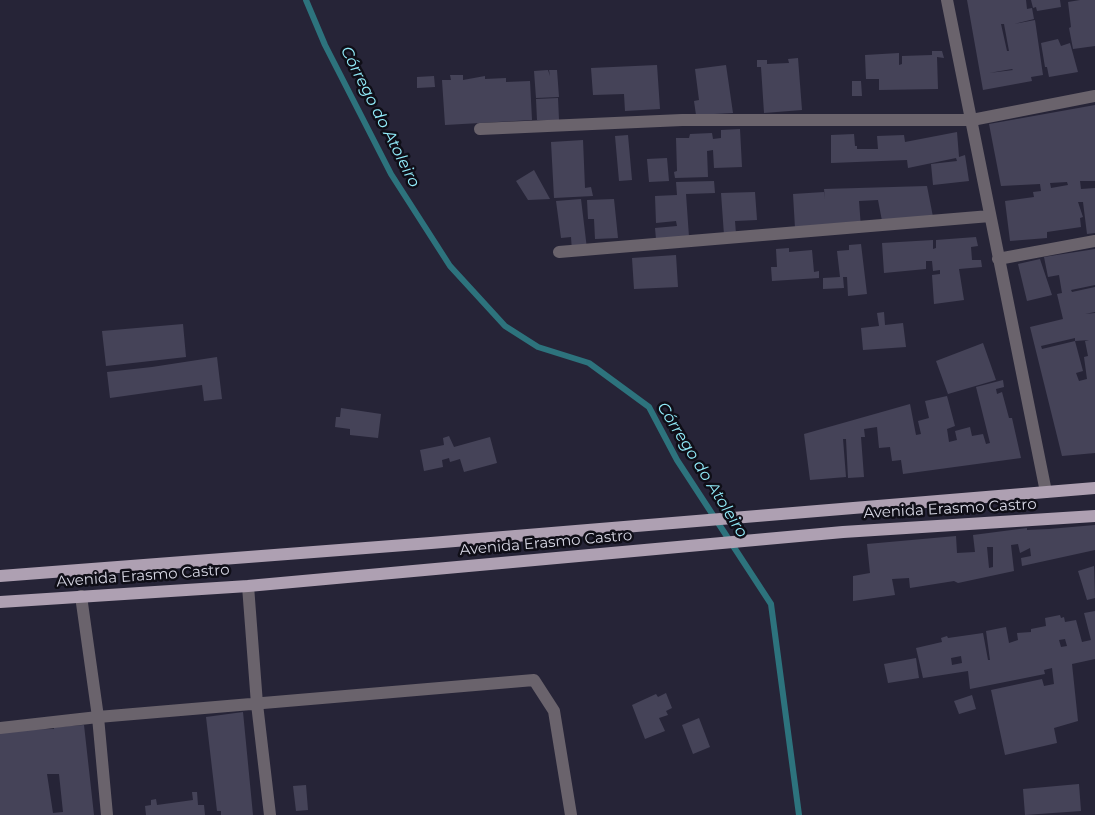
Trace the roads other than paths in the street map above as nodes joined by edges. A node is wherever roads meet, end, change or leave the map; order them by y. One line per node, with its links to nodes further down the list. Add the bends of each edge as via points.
1 (947, 0): 3 (street)
2 (1095, 96): 3 (street)
3 (972, 120): 4 (street, via 682,120); 5 (street)
4 (480, 129)
5 (990, 216): 7 (street); 8 (street)
6 (1095, 241): 8 (street)
7 (559, 252)
8 (998, 259): 10 (street)
9 (1095, 488): 10 (main road, Avenida Erasmo Castro)
10 (1046, 492): 12 (main road, Avenida Erasmo Castro)
11 (1095, 516): 13 (main road, Avenida Erasmo Castro, via 843,532)
12 (0, 576)
13 (248, 586): 14 (main road, Avenida Erasmo Castro); 16 (street)
14 (81, 596): 15 (main road, Avenida Erasmo Castro); 17 (street)
15 (0, 602)
16 (257, 704): 17 (street); 20 (street); 21 (street, via 534,680 554,711)
17 (98, 717): 18 (street); 19 (street)
18 (0, 728)
19 (107, 815)
20 (270, 815)
21 (571, 815)

